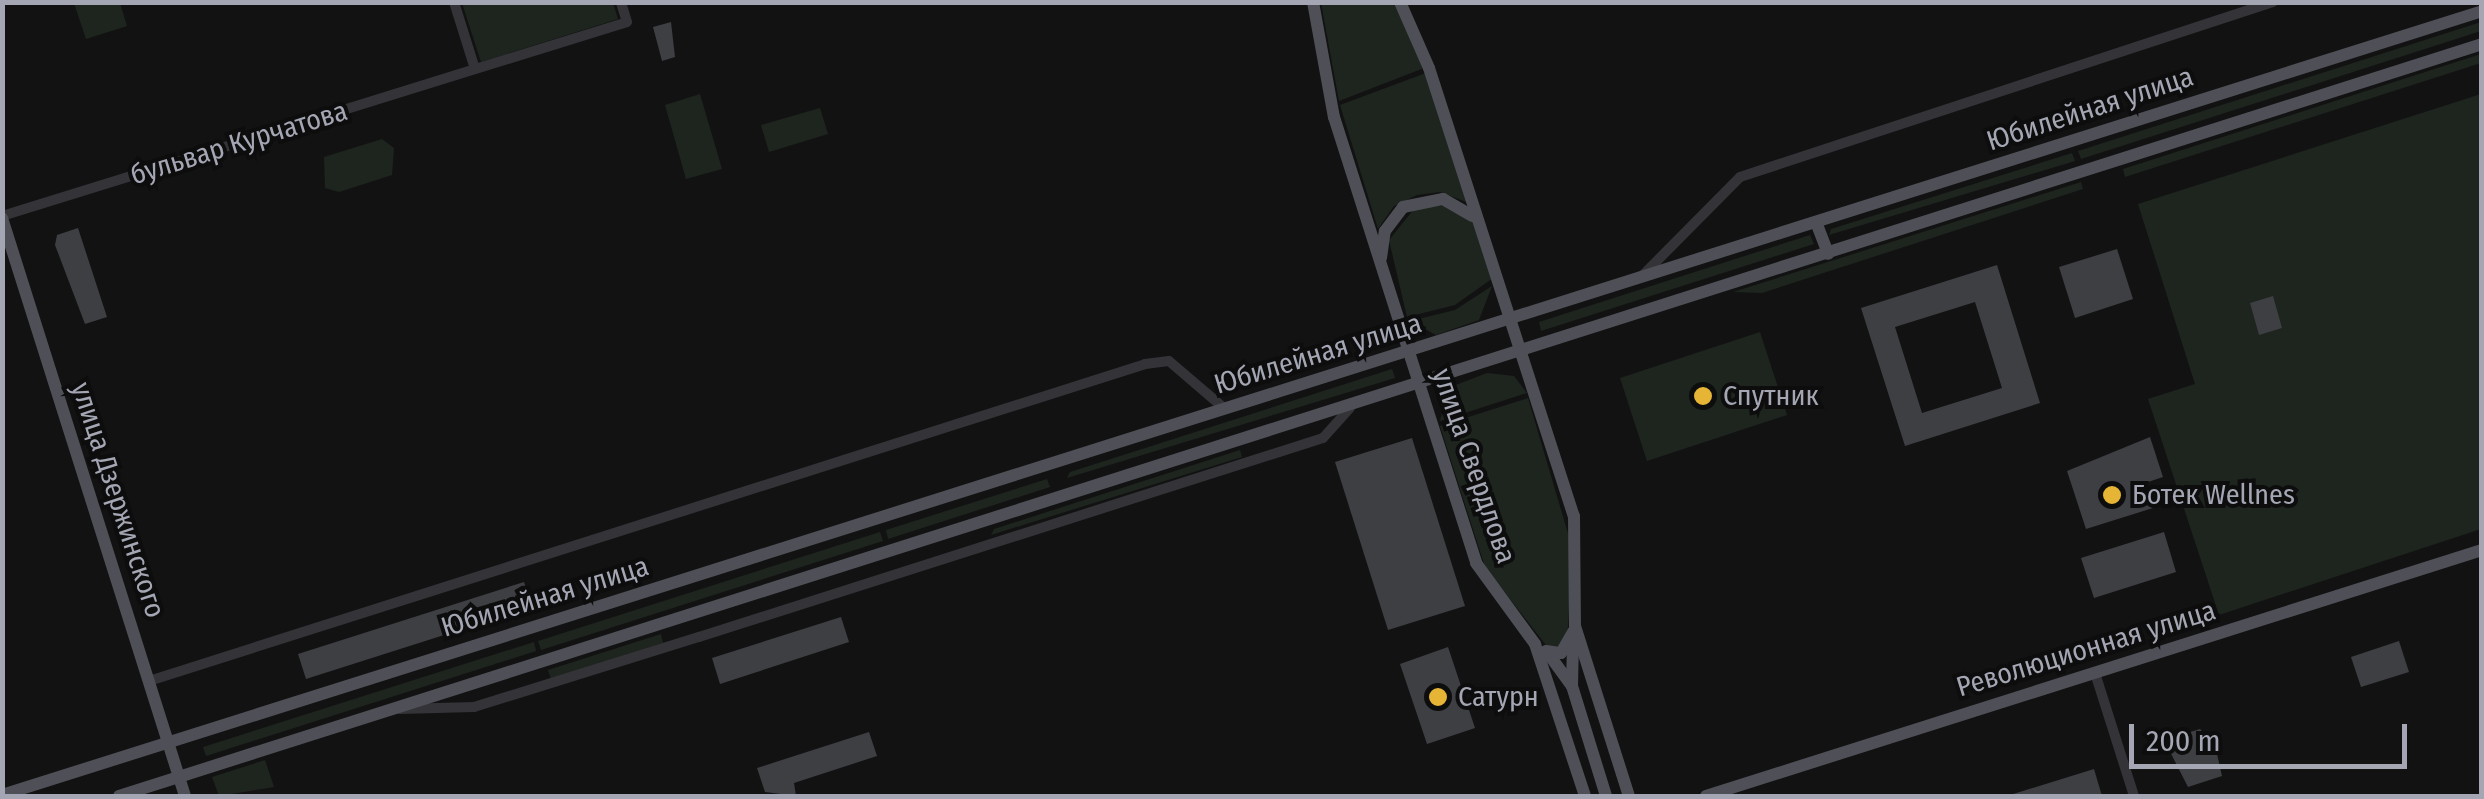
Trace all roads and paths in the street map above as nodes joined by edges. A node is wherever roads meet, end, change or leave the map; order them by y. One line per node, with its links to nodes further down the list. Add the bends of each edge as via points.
1 (454, 2): 8 (street)
2 (621, 2): 8 (street, бульвар Курчатова, via 627,22)
3 (1312, 2): 13 (main road, улица Свердлова, via 1334,117)
4 (1400, 2): 11 (main road, улица Свердлова)
5 (2273, 2): 14 (street, via 1740,178)
6 (2482, 11): 10 (main road, Юбилейная улица)
7 (2482, 44): 12 (main road, Юбилейная улица)
8 (475, 69): 9 (street, бульвар Курчатова)
9 (2, 217): 26 (main road, улица Дзержинского)
10 (1816, 222): 12 (main road); 14 (main road, Юбилейная улица)
11 (1480, 226): 13 (main road, via 1456,202 1414,202 1385,231); 15 (main road, улица Свердлова)
12 (1828, 254): 17 (main road, Юбилейная улица)
13 (1381, 266): 16 (main road, улица Свердлова)
14 (1639, 279): 15 (main road, Юбилейная улица)
15 (1509, 321): 16 (main road, Юбилейная улица); 17 (main road, улица Свердлова)
16 (1407, 351): 18 (main road, улица Свердлова); 20 (main road, Юбилейная улица)
17 (1520, 354): 18 (main road, Юбилейная улица); 22 (main road, улица Свердлова, via 1578,532)
18 (1418, 386): 19 (main road, Юбилейная улица); 24 (main road, улица Свердлова, via 1476,563)
19 (1350, 408): 28 (main road, Юбилейная улица); 28 (street, via 1323,438 474,707)
20 (1225, 409): 26 (street, via 1169,361 1145,364); 29 (main road, Юбилейная улица)
21 (2482, 550): 25 (main road, Революционная улица)
22 (1575, 626): 23 (main road, улица Свердлова); 36 (main road, улица Свердлова)
23 (1573, 641): 24 (main road, via 1561,653); 27 (main road, улица Свердлова)
24 (1541, 648): 27 (main road, улица Свердлова); 34 (main road, улица Свердлова)
25 (2094, 673): 37 (main road, Революционная улица); 38 (street)
26 (149, 681): 29 (main road, улица Дзержинского)
27 (1572, 686): 35 (main road, улица Свердлова)
28 (384, 709): 30 (main road, Юбилейная улица)
29 (168, 742): 30 (main road, улица Дзержинского); 31 (main road, Юбилейная улица)
30 (179, 777): 32 (main road, Юбилейная улица); 33 (main road, улица Дзержинского)
31 (2, 795)
32 (119, 796)
33 (186, 796)
34 (1585, 796)
35 (1606, 796)
36 (1629, 796)
37 (1706, 796)
38 (2134, 796)

